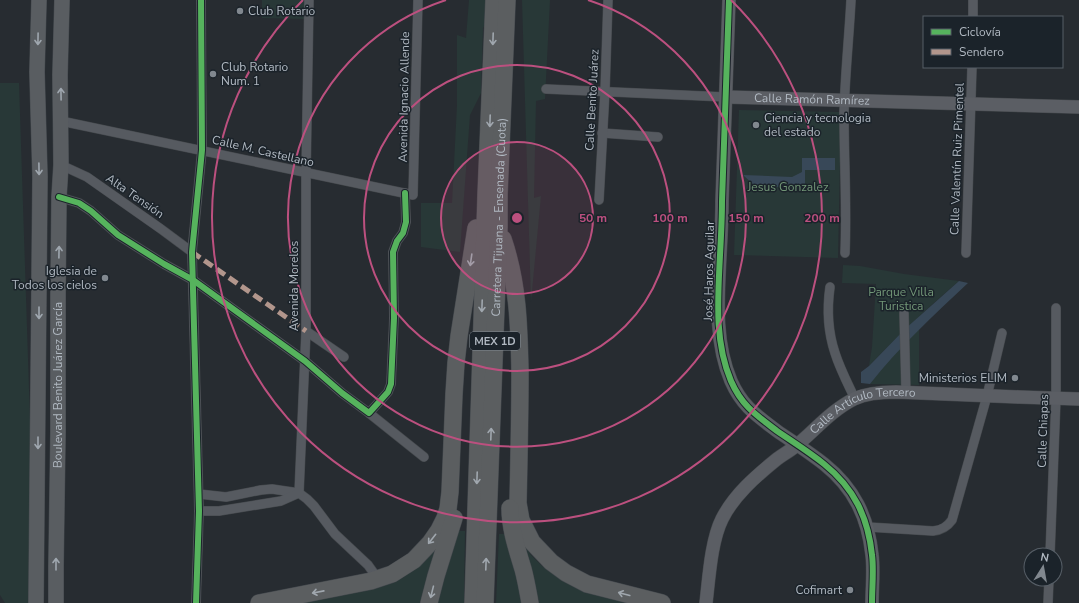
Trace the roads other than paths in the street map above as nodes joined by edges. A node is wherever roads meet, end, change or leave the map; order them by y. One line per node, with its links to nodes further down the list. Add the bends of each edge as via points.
1 (39, 0): 34 (main road, Boulevard Benito Juárez García, one-way to 34)
2 (62, 0): 20 (main road, Boulevard Benito Juárez García, one-way to 2)
3 (201, 0): 23 (street)
4 (309, 0): 25 (street, Avenida Morelos)
5 (418, 0): 26 (street, Avenida Ignacio Allende)
6 (494, 0): 27 (highway, Carretera Tijuana - Ensenada (Cuota) / MEX 1D, one-way to 27)
7 (507, 0): 30 (highway, Carretera Tijuana - Ensenada (Cuota) / MEX 1D)
8 (608, 0): 15 (street, Calle Benito Juárez)
9 (729, 0): 16 (street, José Haros Aguilar)
10 (851, 0): 17 (street)
11 (973, 0): 12 (street)
12 (973, 16)
13 (972, 68): 18 (street, Calle Valentín Ruiz Pimentel)
14 (546, 89): 15 (street, Calle Ramón Ramírez)
15 (605, 91): 16 (street, Calle Ramón Ramírez); 21 (street, Calle Benito Juárez)
16 (726, 97): 17 (street, Calle Ramón Ramírez); 52 (street, José Haros Aguilar, via 718,296 722,356 731,381 750,410)
17 (845, 100): 18 (street, Calle Ramón Ramírez); 32 (street)
18 (971, 103): 19 (street, Calle Ramón Ramírez); 33 (street, Calle Valentín Ruiz Pimentel)
19 (1079, 107)
20 (61, 121): 23 (street, Calle M. Castellano); 24 (main road, Boulevard Benito Juárez García)
21 (602, 133): 22 (street); 29 (street, Calle Benito Juárez)
22 (658, 137)
23 (202, 150): 25 (street, Calle M. Castellano); 31 (street)
24 (61, 165): 28 (main road, Boulevard Benito Juárez García); 31 (street, Alta Tensión, via 87,177)
25 (306, 173): 26 (street, Calle M. Castellano); 42 (street, Avenida Morelos)
26 (409, 194): 51 (street, Avenida Ignacio Allende, via 403,233 393,252 391,384 388,392)
27 (486, 195): 41 (highway, one-way to 41, via 476,229); 66 (highway, Carretera Tijuana - Ensenada (Cuota) / MEX 1D, one-way to 66)
28 (59, 197): 35 (street, via 79,203 118,235); 38 (main road, Boulevard Benito Juárez García, one-way to 28)
29 (599, 200)
30 (499, 227): 37 (highway); 67 (highway, Carretera Tijuana - Ensenada (Cuota) / MEX 1D, one-way to 30)
31 (192, 252): 35 (street)
32 (845, 253)
33 (966, 253)
34 (38, 258): 38 (main road, via 51,268); 61 (main road, Boulevard Benito Juárez García, one-way to 61)
35 (193, 280): 45 (street); 55 (street)
36 (830, 287): 49 (street, via 828,300 831,338 839,366)
37 (516, 292): 68 (highway, via 512,327 510,516); 69 (highway, one-way to 37, via 587,584 566,573 532,542 521,520 518,503 520,387)
38 (58, 295): 62 (main road, Boulevard Benito Juárez García, one-way to 38)
39 (1056, 308): 48 (street, Calle Chiapas)
40 (904, 313): 46 (street)
41 (463, 319): 59 (highway, one-way to 59, via 458,343 448,509 439,530 414,560 392,574); 65 (highway, one-way to 65, via 464,359 457,502)
42 (306, 331): 44 (street); 45 (street, Avenida Morelos)
43 (1002, 333): 47 (street)
44 (344, 357)
45 (305, 361): 51 (street); 54 (street, Avenida Morelos)
46 (906, 393): 47 (street, Calle Artículo Tercero); 49 (street, Calle Artículo Tercero, via 876,393)
47 (987, 396): 48 (street, Calle Artículo Tercero); 57 (street, via 950,524 933,531)
48 (1056, 398): 50 (street, Calle Artículo Tercero); 58 (street, Calle Chiapas)
49 (855, 399): 52 (street, Calle Artículo Tercero, via 836,410)
50 (1079, 399)
51 (370, 413): 53 (street)
52 (797, 445): 57 (street, José Haros Aguilar, via 844,482 858,503); 70 (street, Calle Artículo Tercero, via 743,489 721,520 714,541)
53 (424, 457)
54 (299, 493): 55 (street, via 261,490 226,497); 56 (street, via 281,501 218,511); 59 (street, via 314,506 334,534)
55 (199, 494): 56 (street)
56 (199, 511): 63 (street)
57 (868, 527): 71 (street, José Haros Aguilar, via 872,557)
58 (1050, 547)
59 (378, 579): 64 (highway, one-way to 64)
60 (1049, 587): 72 (street)
61 (36, 603)
62 (56, 603)
63 (196, 603)
64 (259, 603)
65 (429, 603)
66 (473, 603)
67 (485, 603)
68 (530, 603)
69 (662, 603)
70 (706, 603)
71 (872, 603)
72 (1048, 603)

